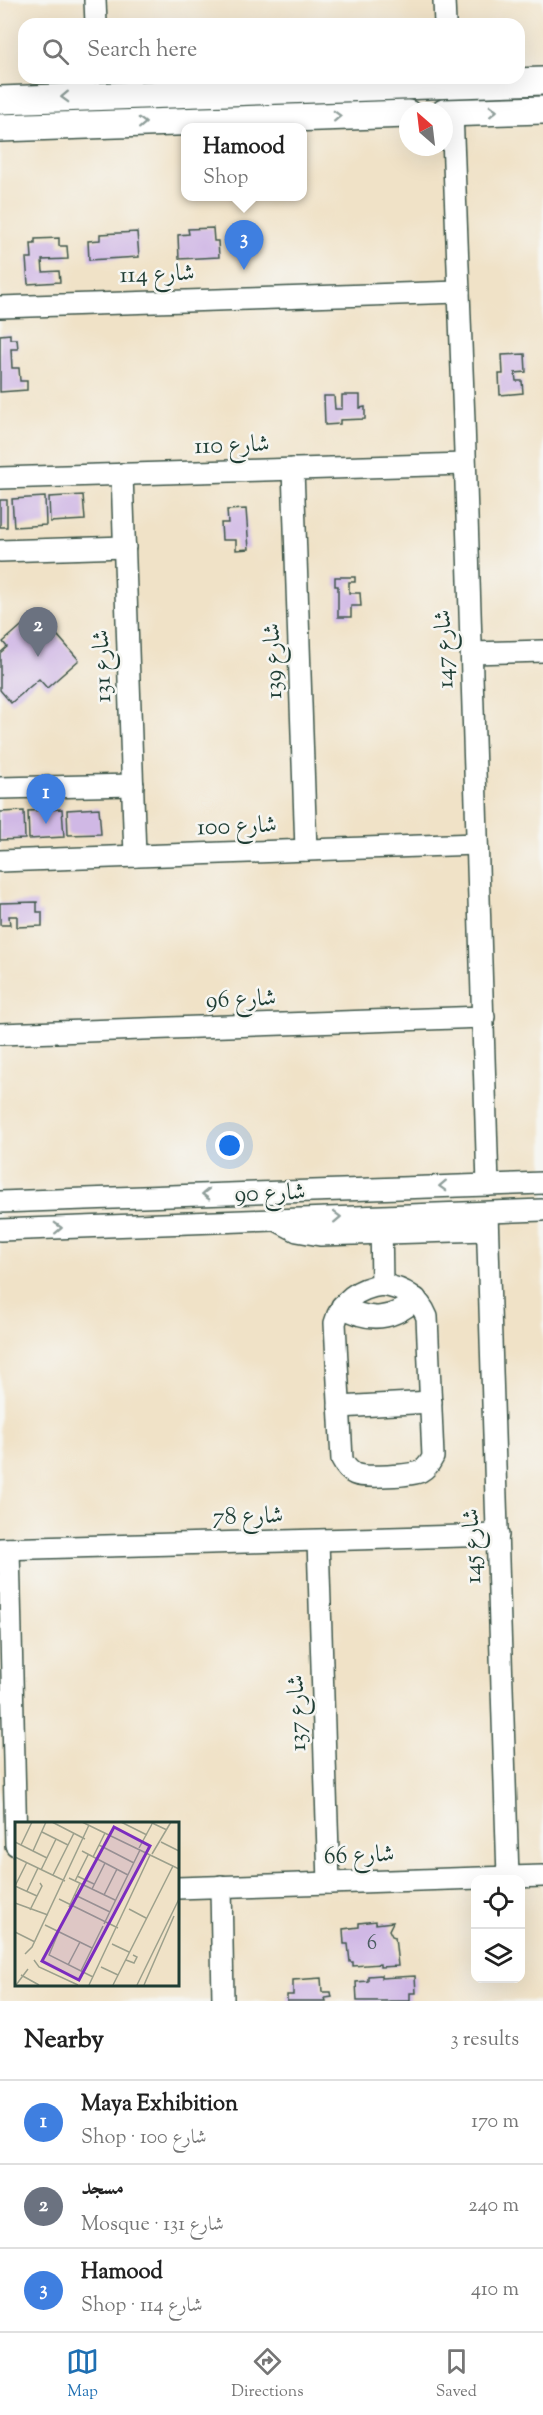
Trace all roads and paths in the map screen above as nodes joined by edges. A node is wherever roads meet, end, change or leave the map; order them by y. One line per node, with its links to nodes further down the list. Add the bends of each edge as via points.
1 (95, 0): 3 (street)
2 (444, 0): 4 (street)
3 (96, 18)
4 (445, 18)
5 (525, 81): 6 (main road)
6 (543, 81)
7 (459, 84): 9 (main road)
8 (98, 87): 9 (main road); 10 (main road, one-way to 10)
9 (426, 92)
10 (0, 100)
11 (543, 110): 12 (main road, one-way to 11)
12 (453, 112)
13 (399, 114): 14 (main road, one-way to 13)
14 (0, 128)
15 (451, 156): 16 (street, شارع 147)
16 (459, 292): 17 (street, شارع 114); 18 (street, شارع 147)
17 (0, 307)
18 (465, 465): 19 (street, شارع 110); 25 (street, شارع 147)
19 (293, 469): 20 (street, شارع 110); 29 (street, شارع 139)
20 (122, 474): 21 (street, شارع 110); 22 (street, شارع 131)
21 (0, 478)
22 (125, 547): 23 (street); 26 (street, شارع 131)
23 (0, 551)
24 (543, 651): 25 (street)
25 (472, 653): 28 (street, شارع 147)
26 (133, 785): 27 (street); 30 (street, شارع 131)
27 (0, 789)
28 (476, 844): 29 (street, شارع 100); 32 (street, شارع 147)
29 (306, 850): 30 (street, شارع 100)
30 (135, 856): 31 (street, شارع 100)
31 (0, 861)
32 (484, 1017): 33 (street, شارع 96); 35 (street, شارع 147)
33 (0, 1034)
34 (543, 1183): 35 (street, شارع 90)
35 (488, 1185): 36 (street, شارع 90, one-way to 36)
36 (274, 1192): 37 (street, شارع 90); 40 (street)
37 (252, 1193): 38 (street, شارع 90, one-way to 38); 40 (street, via 259,1198)
38 (0, 1202)
39 (543, 1210): 41 (street)
40 (266, 1220): 42 (street, شارع 90, one-way to 42); 43 (street, شارع 90, one-way to 40)
41 (487, 1221): 42 (street, شارع 90); 49 (street, شارع 145)
42 (381, 1225): 44 (street)
43 (0, 1230)
44 (382, 1285): 45 (street, via 400,1289); 46 (street, via 360,1291)
45 (416, 1299): 46 (street, via 394,1315 380,1318 354,1314); 47 (street, via 427,1317)
46 (342, 1306): 48 (street, via 335,1323)
47 (431, 1402): 48 (street); 48 (street, via 433,1457 429,1465 413,1474 362,1476 346,1468 342,1460)
48 (339, 1407)
49 (498, 1535): 50 (street, شارع 78); 53 (street, شارع 145)
50 (318, 1541): 51 (street, شارع 78); 57 (street, شارع 137)
51 (4, 1549): 52 (street)
52 (15, 1822)
53 (508, 1875)
54 (543, 1876): 55 (street, شارع 66)
55 (525, 1877)
56 (471, 1878): 57 (street, شارع 66)
57 (329, 1883): 58 (street, شارع 66)
58 (221, 1886): 59 (street, شارع 66); 60 (street)
59 (178, 1888)
60 (223, 2001)

